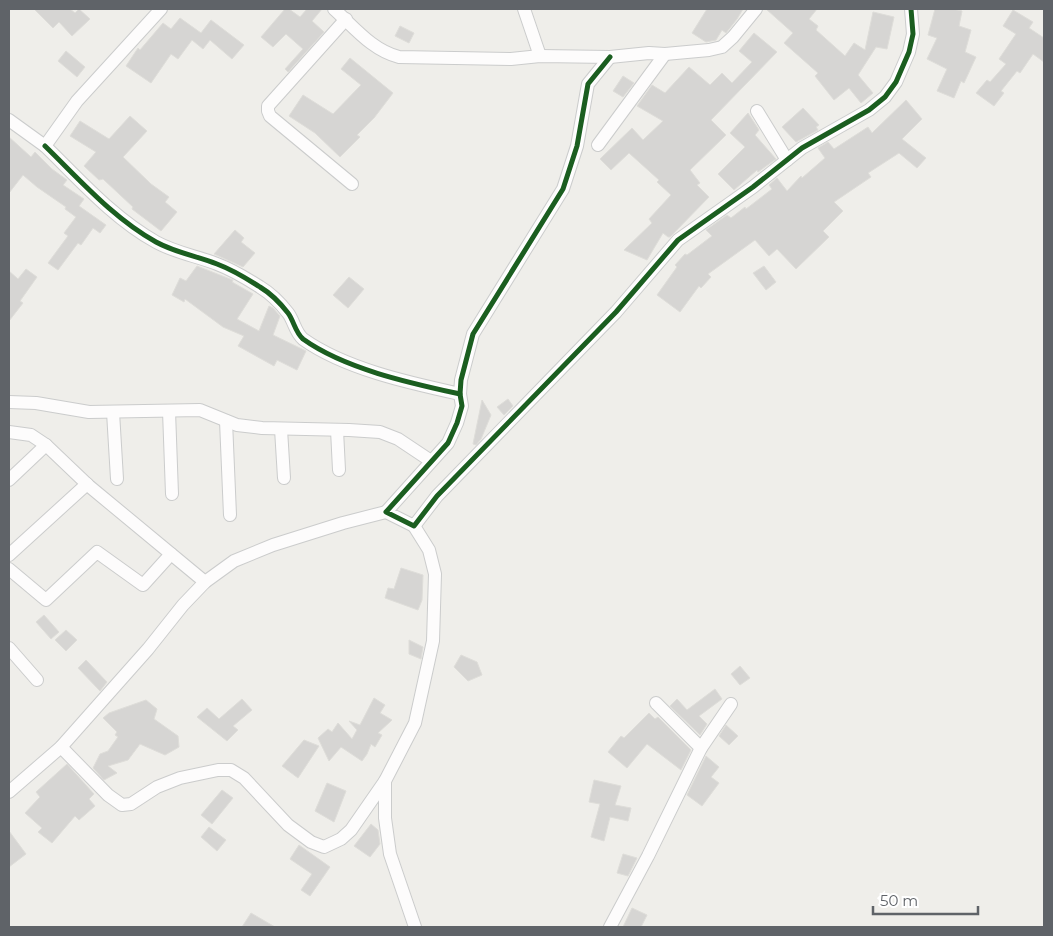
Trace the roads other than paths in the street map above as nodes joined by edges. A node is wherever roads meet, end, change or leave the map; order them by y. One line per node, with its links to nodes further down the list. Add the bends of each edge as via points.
1 (161, 9): 13 (street, via 77,101)
2 (334, 9): 6 (street)
3 (524, 9): 8 (street)
4 (756, 9): 7 (street, via 722,47)
5 (911, 9): 14 (street, via 913,34 909,52 896,82 885,97)
6 (346, 19): 8 (street, via 375,47 399,57 511,59); 15 (street, via 268,106 268,111)
7 (665, 54): 9 (street); 12 (street)
8 (540, 56): 9 (street)
9 (610, 57): 16 (street, via 588,84 577,146 563,189 474,334 462,372)
10 (757, 111): 14 (street)
11 (9, 120): 13 (street)
12 (598, 145)
13 (45, 146): 16 (street, via 91,193 156,242 182,254 216,263 265,290 288,314 301,337 314,345 345,361 397,380)
14 (788, 160): 34 (street, via 678,240 616,312 436,496)
15 (352, 184)
16 (460, 394): 25 (street, via 462,406 457,423 448,443)
17 (9, 402): 19 (street)
18 (169, 411): 19 (street); 20 (street, via 200,410); 31 (street)
19 (113, 412): 28 (street)
20 (226, 421): 21 (street); 33 (street)
21 (281, 429): 22 (street); 27 (street)
22 (337, 430): 25 (street, via 380,432 398,439); 26 (street)
23 (9, 432): 24 (street, via 30,435)
24 (46, 445): 29 (street); 30 (street)
25 (431, 461): 32 (street)
26 (340, 470)
27 (284, 478)
28 (117, 479)
29 (9, 480)
30 (87, 484): 35 (street); 36 (street)
31 (172, 494)
32 (386, 512): 34 (street); 38 (street, via 273,544 234,561)
33 (230, 515)
34 (414, 526): 45 (street, via 429,550 435,574 433,641 415,723)
35 (171, 554): 37 (street, via 144,585 97,552 46,600); 38 (street)
36 (9, 555)
37 (9, 569)
38 (205, 582): 43 (street)
39 (9, 648): 40 (street)
40 (37, 680)
41 (656, 703): 44 (street)
42 (730, 704): 44 (street)
43 (61, 747): 45 (street, via 122,805 131,804 157,787 180,778 231,770 244,778 288,825 310,842 324,847 351,830); 46 (street)
44 (701, 748): 48 (street)
45 (385, 781): 47 (street, via 385,818 390,854)
46 (9, 792)
47 (414, 927)
48 (610, 927)

